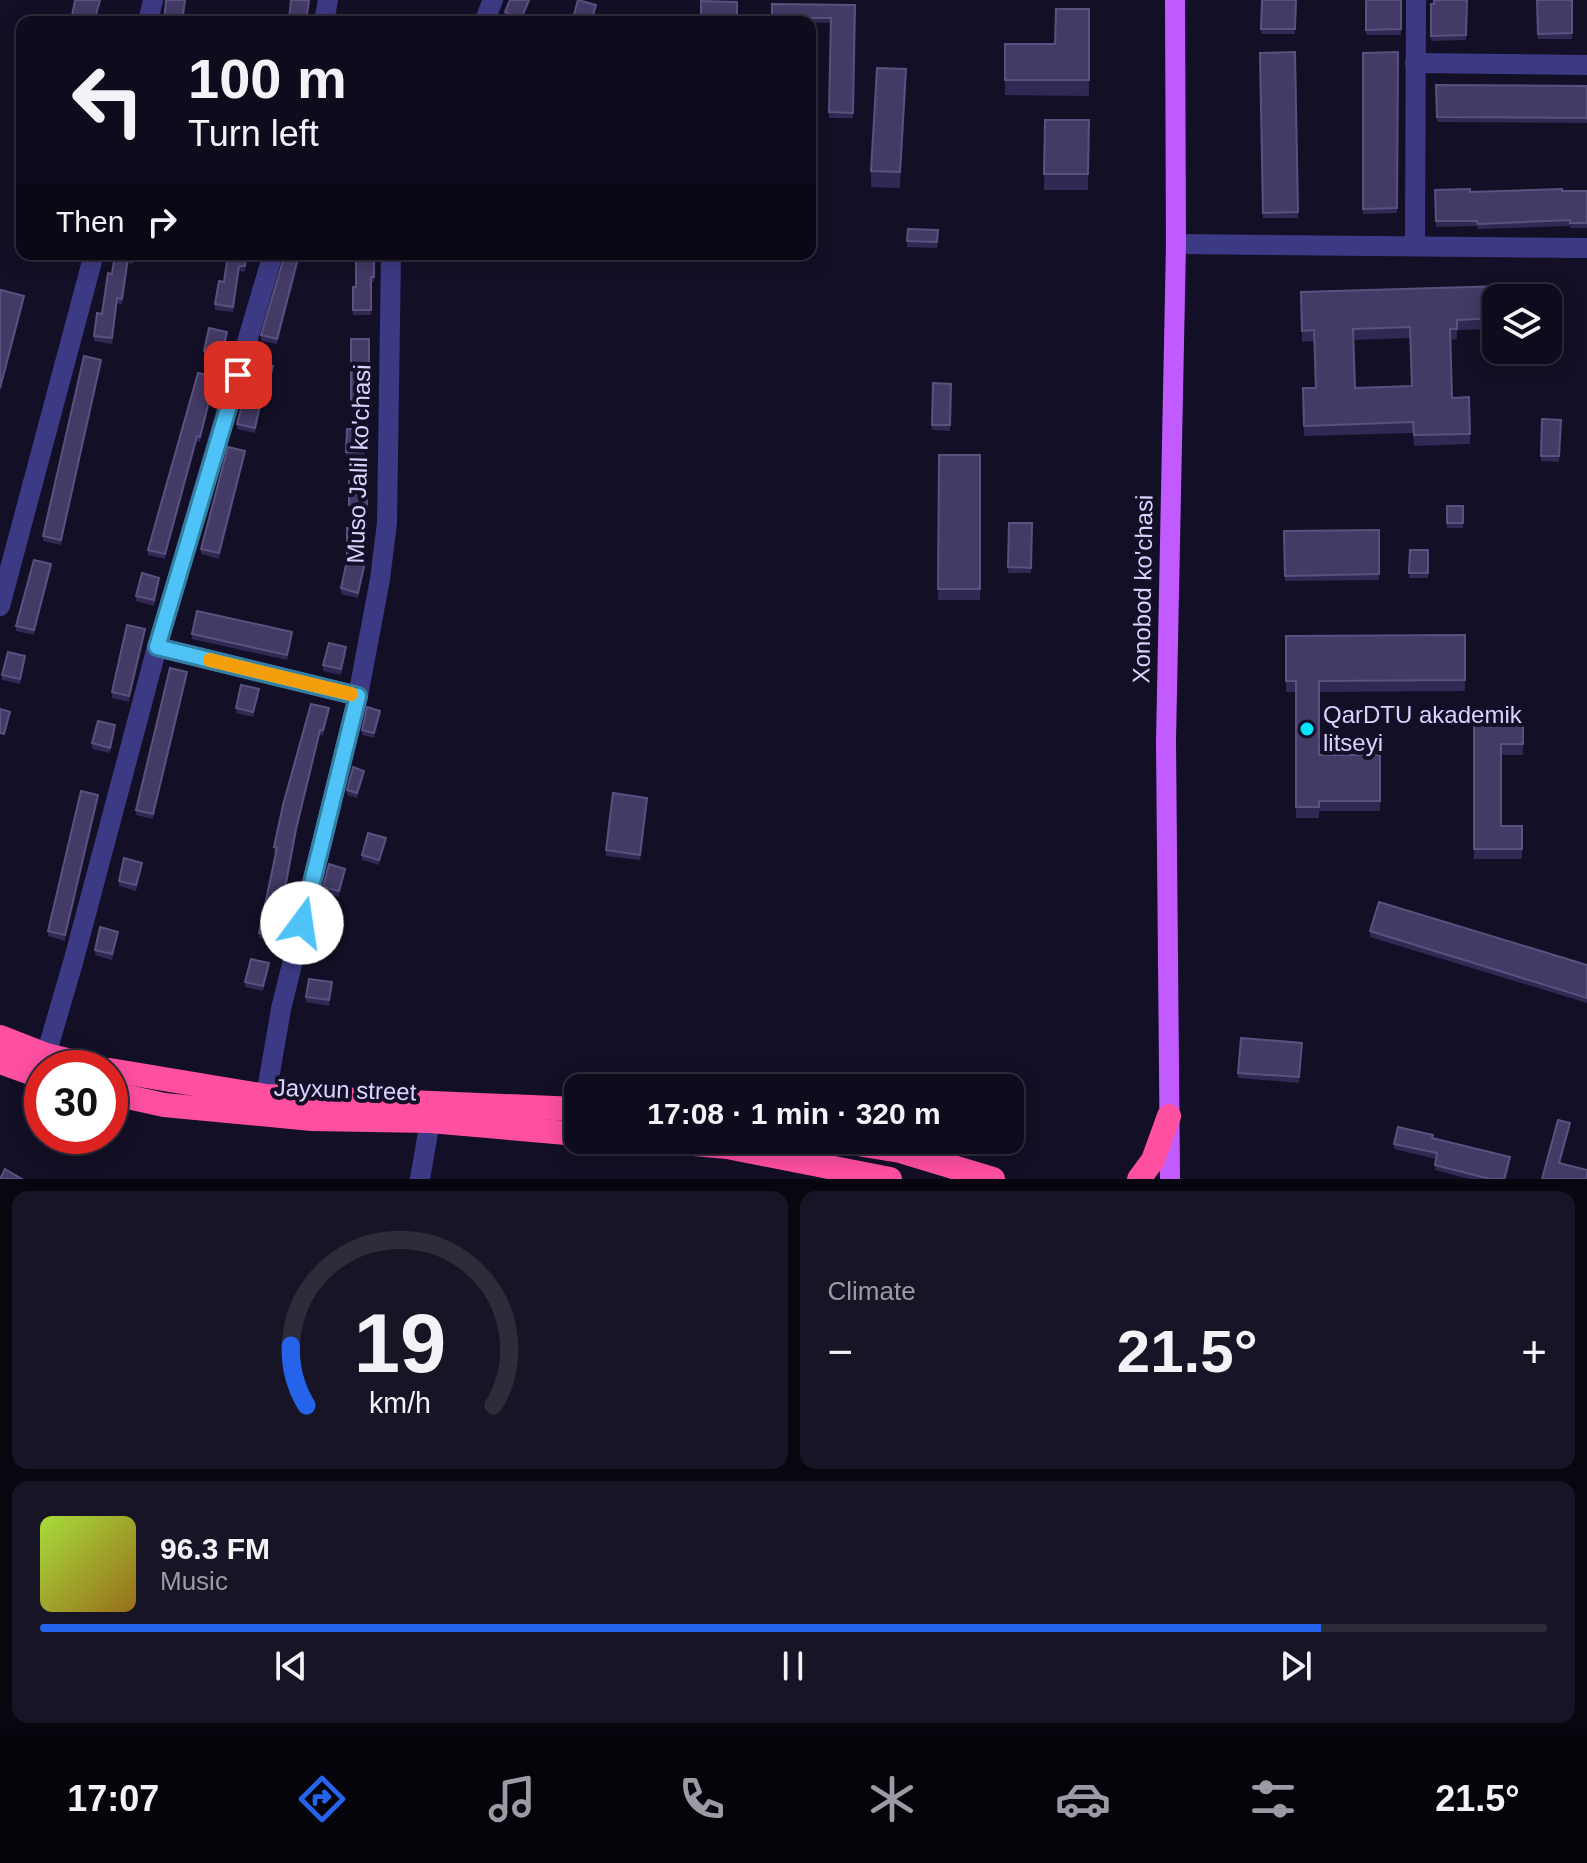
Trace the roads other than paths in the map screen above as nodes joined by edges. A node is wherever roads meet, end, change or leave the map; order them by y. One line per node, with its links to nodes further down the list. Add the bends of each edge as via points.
1 (1175, 0): 5 (main road, Xonobod ko'chasi)
2 (1416, 0): 3 (street)
3 (1415, 63): 4 (street); 6 (street)
4 (1587, 65)
5 (1176, 244): 6 (street); 23 (main road, Xonobod ko'chasi, via 1166,741)
6 (1415, 245): 7 (street)
7 (1587, 248)
8 (92, 260): 11 (street)
9 (271, 260): 12 (street)
10 (391, 260): 13 (street, Muso Jalil ko'chasi, via 387,523)
11 (0, 606)
12 (157, 647): 13 (street); 15 (street)
13 (358, 696): 20 (street, Muso Jalil ko'chasi, via 281,1009)
14 (0, 1037): 16 (highway)
15 (48, 1050)
16 (24, 1053)
17 (0, 1062): 18 (highway)
18 (24, 1064)
19 (128, 1073): 20 (highway, Jayxun street)
20 (266, 1096): 22 (highway, Jayxun street)
21 (128, 1097): 24 (highway, Jayxun street, via 297,1118)
22 (564, 1108)
23 (1169, 1116): 31 (highway, via 1153,1160); 32 (main road, Xonobod ko'chasi)
24 (430, 1121): 25 (highway, Jayxun street); 28 (street)
25 (564, 1133)
26 (763, 1154): 29 (highway)
27 (910, 1154): 30 (highway)
28 (420, 1179)
29 (890, 1179)
30 (993, 1179)
31 (1139, 1179)
32 (1170, 1179)

